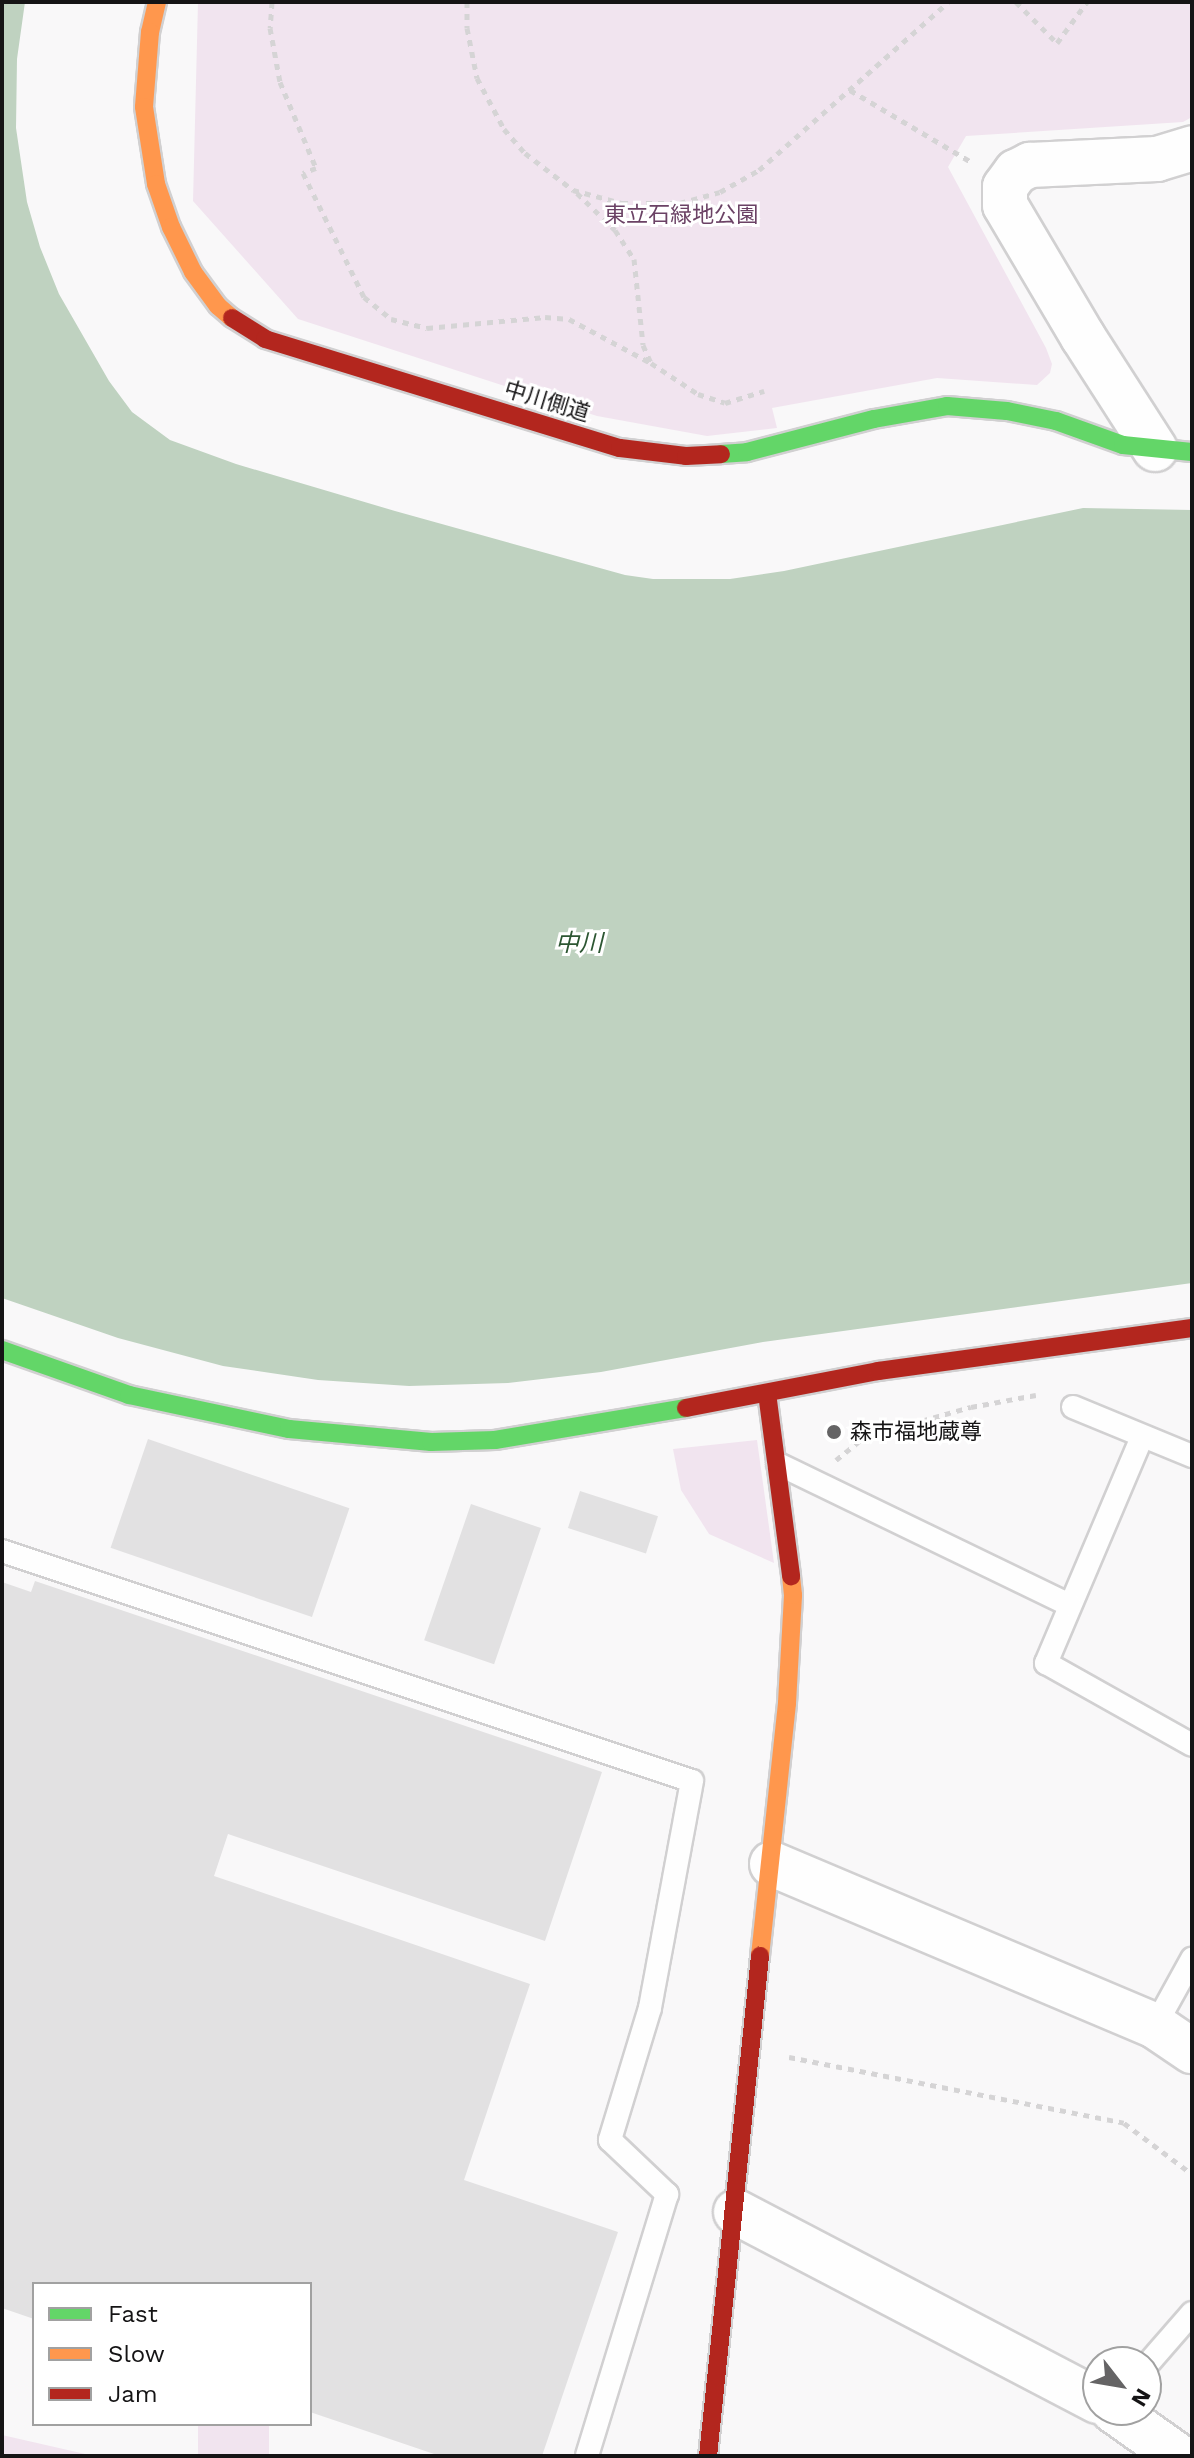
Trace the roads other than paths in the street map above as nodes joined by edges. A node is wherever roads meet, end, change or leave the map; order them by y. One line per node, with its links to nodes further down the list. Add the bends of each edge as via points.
1 (157, 2): 4 (street, 中川側道, via 144,107 156,184 193,272 218,306 265,339 650,453 747,452 947,406)
2 (1192, 148): 3 (street, via 1157,159 1030,165 1005,187 1005,205)
3 (1083, 337): 4 (street, via 1093,394); 5 (street)
4 (1056, 421): 5 (street, 中川側道, via 1102,439)
5 (1174, 450)
6 (1192, 1328): 8 (street, via 894,1368)
7 (2, 1350): 8 (street, via 129,1395 289,1429 367,1438 495,1440)
8 (767, 1393): 12 (street)
9 (1073, 1407): 10 (lane)
10 (1142, 1437): 11 (lane); 14 (lane)
11 (1192, 1456)
12 (778, 1464): 14 (lane); 16 (street, via 793,1595)
13 (2, 1551): 25 (lane, via 692,1781 650,2008 610,2140 667,2194)
14 (1070, 1605): 15 (lane, via 1046,1663)
15 (1192, 1745)
16 (772, 1864): 18 (street); 20 (street)
17 (1192, 1959): 18 (lane)
18 (1155, 2026): 19 (street)
19 (1192, 2051)
20 (736, 2212): 23 (street); 26 (street)
21 (1192, 2313): 22 (lane)
22 (1162, 2348)
23 (1082, 2393)
24 (1136, 2426): 27 (street)
25 (587, 2456)
26 (708, 2456)
27 (1178, 2456)

